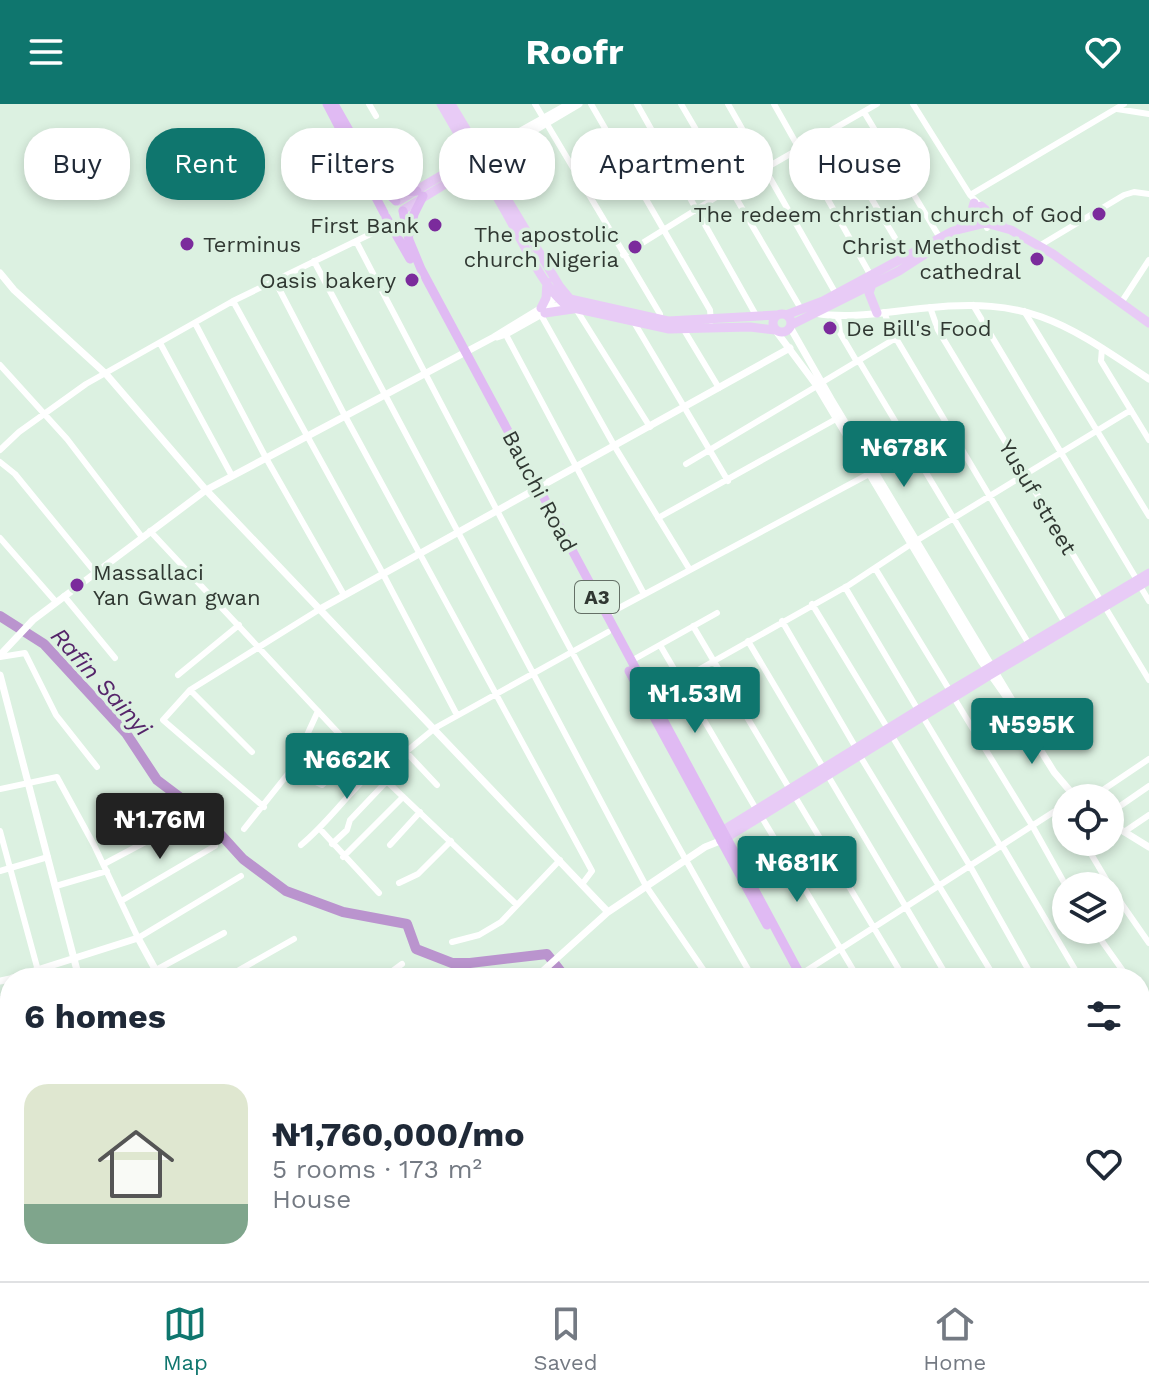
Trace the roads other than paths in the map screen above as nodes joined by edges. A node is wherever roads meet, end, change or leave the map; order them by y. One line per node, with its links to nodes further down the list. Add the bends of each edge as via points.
1 (327, 104): 47 (highway, A3)
2 (334, 104): 24 (highway)
3 (369, 104): 22 (street)
4 (441, 104): 25 (main road)
5 (451, 104): 26 (main road)
6 (535, 104): 23 (street)
7 (569, 104): 23 (street)
8 (579, 104): 23 (street)
9 (591, 104): 50 (street)
10 (637, 104): 46 (street)
11 (681, 104): 29 (street)
12 (728, 104): 30 (street)
13 (774, 104): 32 (street)
14 (877, 104): 19 (street)
15 (913, 104): 44 (street)
16 (1103, 104): 20 (street)
17 (1124, 104): 18 (street)
18 (1116, 109): 20 (street); 21 (street)
19 (864, 112): 31 (street); 52 (street)
20 (1109, 114): 44 (street)
21 (1149, 114)
22 (376, 116)
23 (546, 122): 27 (street); 28 (street); 57 (street)
24 (348, 128)
25 (455, 128)
26 (465, 128)
27 (533, 128)
28 (536, 128)
29 (695, 128)
30 (742, 128)
31 (836, 128)
32 (789, 131)
33 (773, 182): 65 (street)
34 (1149, 194): 56 (street, via 1124,195)
35 (394, 200): 45 (highway)
36 (410, 200): 45 (main road)
37 (418, 200): 54 (highway)
38 (498, 200): 64 (main road)
39 (508, 200): 67 (main road)
40 (714, 200): 46 (street)
41 (738, 200): 71 (street)
42 (827, 200): 62 (street)
43 (872, 200): 60 (street)
44 (975, 201): 48 (street); 49 (main road); 51 (main road, via 967,221)
45 (400, 206): 47 (highway, via 395,220); 47 (highway, via 386,203); 54 (highway, Bauchi Road / A3)
46 (698, 211): 50 (street); 78 (street)
47 (387, 218): 55 (street); 92 (highway, Bauchi Road / A3)
48 (984, 226): 49 (main road); 51 (main road); 53 (main road); 60 (main road)
49 (1011, 230): 53 (main road)
50 (664, 231): 57 (street); 83 (street, via 710,310)
51 (953, 231): 52 (main road)
52 (940, 238): 60 (main road)
53 (1025, 238): 56 (main road)
54 (409, 240): 92 (highway, Bauchi Road / A3)
55 (356, 241): 59 (street); 96 (street)
56 (1039, 246): 68 (main road)
57 (623, 255): 82 (street)
58 (1149, 260): 68 (street)
59 (314, 261): 63 (street); 100 (street)
60 (908, 261): 62 (main road)
61 (0, 273): 95 (street)
62 (871, 280): 65 (main road); 74 (main road, via 869,293); 75 (main road)
63 (275, 281): 66 (street); 104 (street)
64 (547, 282): 67 (main road); 73 (main road)
65 (836, 294): 71 (main road)
66 (233, 301): 79 (street); 108 (street)
67 (568, 301): 73 (main road); 73 (street); 81 (main road); 82 (main road); 106 (street)
68 (1121, 303): 80 (main road)
69 (973, 305): 70 (street); 72 (street); 113 (street)
70 (930, 307): 74 (street); 119 (street, Yusuf street, via 938,330)
71 (801, 309): 76 (main road)
72 (1024, 311): 91 (street, via 1063,324); 107 (street)
73 (542, 312): 87 (street); 110 (street)
74 (880, 312): 77 (street); 88 (street)
75 (814, 313): 77 (street); 84 (main road)
76 (781, 315): 78 (main road); 84 (main road); 86 (main road, via 772,323)
77 (838, 316): 93 (street, via 840,333)
78 (757, 317): 83 (main road)
79 (195, 323): 89 (street); 114 (street)
80 (1149, 323)
81 (635, 324): 82 (main road); 101 (street)
82 (661, 324): 83 (main road); 85 (main road)
83 (711, 325): 85 (main road); 86 (main road)
84 (791, 326): 86 (main road); 98 (street)
85 (684, 330): 99 (street)
86 (776, 330): 90 (street)
87 (504, 332): 92 (street); 117 (street)
88 (896, 338): 93 (street); 124 (street)
89 (160, 343): 95 (street); 120 (street)
90 (790, 348): 98 (street); 99 (street)
91 (1102, 348): 97 (street); 102 (street, via 1101,361)
92 (464, 353): 96 (street); 122 (highway, Bauchi Road / A3)
93 (858, 361): 98 (street); 127 (street)
94 (0, 365): 103 (street)
95 (106, 374): 103 (street); 123 (street)
96 (425, 374): 100 (street); 125 (street)
97 (1149, 379)
98 (819, 385): 105 (street); 112 (street); 133 (street)
99 (719, 388): 101 (street)
100 (384, 396): 104 (street); 130 (street)
101 (684, 408): 106 (street); 112 (street)
102 (1131, 410): 107 (street); 109 (street)
103 (43, 414): 111 (street); 131 (street)
104 (345, 416): 108 (street); 134 (street)
105 (836, 419): 118 (street); 121 (street)
106 (650, 427): 110 (street)
107 (1096, 431): 113 (street); 126 (street)
108 (307, 437): 114 (street); 138 (street)
109 (1149, 440)
110 (615, 447): 117 (street); 128 (street)
111 (0, 450)
112 (710, 450): 116 (street); 121 (street)
113 (1061, 452): 119 (street); 140 (street)
114 (266, 458): 120 (street); 143 (street)
115 (0, 462): 137 (street)
116 (686, 464)
117 (575, 468): 122 (street); 142 (street)
118 (869, 474): 133 (street); 136 (street)
119 (1025, 474): 124 (street); 148 (street, Yusuf street)
120 (232, 476): 123 (street)
121 (728, 481): 128 (street)
122 (536, 488): 125 (street); 151 (highway, Bauchi Road / A3); 156 (highway, Bauchi Road / A3)
123 (206, 490): 129 (street); 149 (street)
124 (990, 495): 127 (street); 153 (street)
125 (496, 509): 130 (street); 161 (street)
126 (1149, 516)
127 (954, 517): 133 (street); 158 (street)
128 (658, 518): 136 (street)
129 (150, 531): 131 (street); 154 (street)
130 (456, 532): 134 (street); 167 (street)
131 (142, 537): 137 (street)
132 (0, 538): 146 (street)
133 (914, 542): 135 (street); 166 (street)
134 (419, 552): 138 (street); 173 (street)
135 (875, 568): 141 (street); 174 (street)
136 (690, 570): 142 (street)
137 (95, 572): 144 (street)
138 (382, 572): 143 (street); 178 (street)
139 (1149, 573): 140 (main road)
140 (1142, 582): 145 (street); 148 (main road)
141 (845, 587): 147 (street); 177 (street)
142 (644, 594): 151 (street)
143 (344, 595): 149 (street)
144 (64, 596): 146 (street); 163 (street)
145 (1149, 601)
146 (56, 602): 162 (street)
147 (812, 604): 152 (street); 180 (street)
148 (1103, 604): 153 (main road); 166 (main road); 170 (street, Yusuf street)
149 (320, 609): 160 (street); 179 (street)
150 (717, 613): 155 (street)
151 (606, 615): 165 (highway, Bauchi Road / A3)
152 (782, 621): 157 (street); 183 (street)
153 (1065, 623): 158 (main road)
154 (239, 625): 160 (street); 169 (street)
155 (693, 626): 159 (street); 164 (street)
156 (608, 632): 161 (street); 211 (highway, Bauchi Road / A3)
157 (748, 641): 164 (street); 189 (street)
158 (1029, 644): 166 (main road)
159 (660, 645): 165 (street); 171 (street)
160 (259, 646): 172 (street); 176 (street)
161 (573, 653): 167 (street); 222 (street)
162 (0, 656): 186 (street, via 25,653 56,715)
163 (115, 658)
164 (714, 660): 171 (street); 197 (street)
165 (631, 661): 175 (highway, Bauchi Road / A3)
166 (991, 670): 174 (main road); 192 (street)
167 (533, 673): 173 (street); 233 (street)
168 (0, 675): 191 (street)
169 (178, 675)
170 (1149, 680)
171 (681, 681): 175 (street); 202 (street)
172 (190, 690): 181 (street); 200 (street, via 163,720)
173 (495, 694): 178 (street); 230 (street, via 592,871)
174 (952, 694): 177 (main road); 206 (street)
175 (653, 701): 211 (highway, Bauchi Road / A3)
176 (318, 711): 184 (street); 187 (street)
177 (920, 713): 180 (main road); 217 (street)
178 (457, 715): 179 (street)
179 (435, 728): 182 (street); 221 (street)
180 (890, 732): 183 (main road); 223 (street)
181 (252, 752)
182 (406, 752): 188 (street); 194 (street)
183 (858, 752): 189 (main road); 231 (street)
184 (357, 753): 187 (street, via 322,785); 188 (street)
185 (1149, 759): 193 (street)
186 (97, 767)
187 (291, 770): 200 (street)
188 (377, 772): 190 (street); 208 (street, via 332,811)
189 (826, 772): 197 (main road); 237 (street)
190 (387, 781): 198 (street); 213 (street)
191 (28, 782): 196 (street); 219 (street); 225 (street, via 57,777)
192 (1064, 784)
193 (1112, 784)
194 (437, 785)
195 (1149, 786): 199 (street)
196 (0, 789)
197 (792, 792): 202 (main road); 240 (street)
198 (403, 797): 201 (street); 220 (street)
199 (1124, 803)
200 (264, 807): 207 (street)
201 (420, 812): 212 (street); 215 (street)
202 (758, 812): 211 (main road); 247 (street)
203 (1149, 815): 210 (street)
204 (1052, 816): 206 (street)
205 (183, 822): 225 (street)
206 (1033, 827): 217 (street); 227 (street)
207 (244, 829)
208 (320, 829): 213 (street); 214 (street)
209 (0, 831): 224 (street)
210 (1124, 832): 218 (street)
211 (719, 837): 222 (street); 260 (highway, Bauchi Road / A3)
212 (451, 841): 229 (street, via 418,874); 236 (street)
213 (332, 844): 220 (street)
214 (301, 845)
215 (390, 845)
216 (215, 846): 235 (street)
217 (1002, 847): 223 (street); 267 (street)
218 (1149, 847)
219 (48, 857): 224 (street); 232 (street)
220 (343, 857): 234 (street)
221 (560, 860): 230 (street); 236 (street)
222 (685, 861): 233 (street); 259 (street)
223 (970, 866): 231 (street); 266 (street)
224 (10, 868): 226 (street); 250 (street)
225 (105, 868): 232 (street); 235 (street)
226 (0, 871)
227 (1058, 872)
228 (241, 876): 242 (street)
229 (399, 883)
230 (583, 883): 239 (street)
231 (939, 885): 237 (street); 265 (street)
232 (56, 886): 248 (street)
233 (646, 886): 239 (street); 258 (street)
234 (379, 893)
235 (121, 901): 242 (street)
236 (516, 904): 244 (street, via 492,928)
237 (907, 906): 240 (street); 264 (street)
238 (1124, 906): 245 (street)
239 (608, 912): 257 (street)
240 (873, 928): 247 (street); 263 (street)
241 (224, 933): 254 (street)
242 (138, 938): 248 (street); 253 (street)
243 (294, 939): 255 (street)
244 (452, 942)
245 (1149, 943)
246 (1104, 944): 268 (street)
247 (842, 949): 261 (street); 262 (street)
248 (74, 958): 251 (street); 252 (street)
249 (402, 964): 256 (street)
250 (37, 968)
251 (52, 968)
252 (76, 968)
253 (155, 968)
254 (160, 968)
255 (243, 968)
256 (397, 968)
257 (546, 968)
258 (702, 968)
259 (747, 968)
260 (793, 968)
261 (812, 968)
262 (852, 968)
263 (898, 968)
264 (942, 968)
265 (989, 968)
266 (1027, 968)
267 (1074, 968)
268 (1121, 968)

